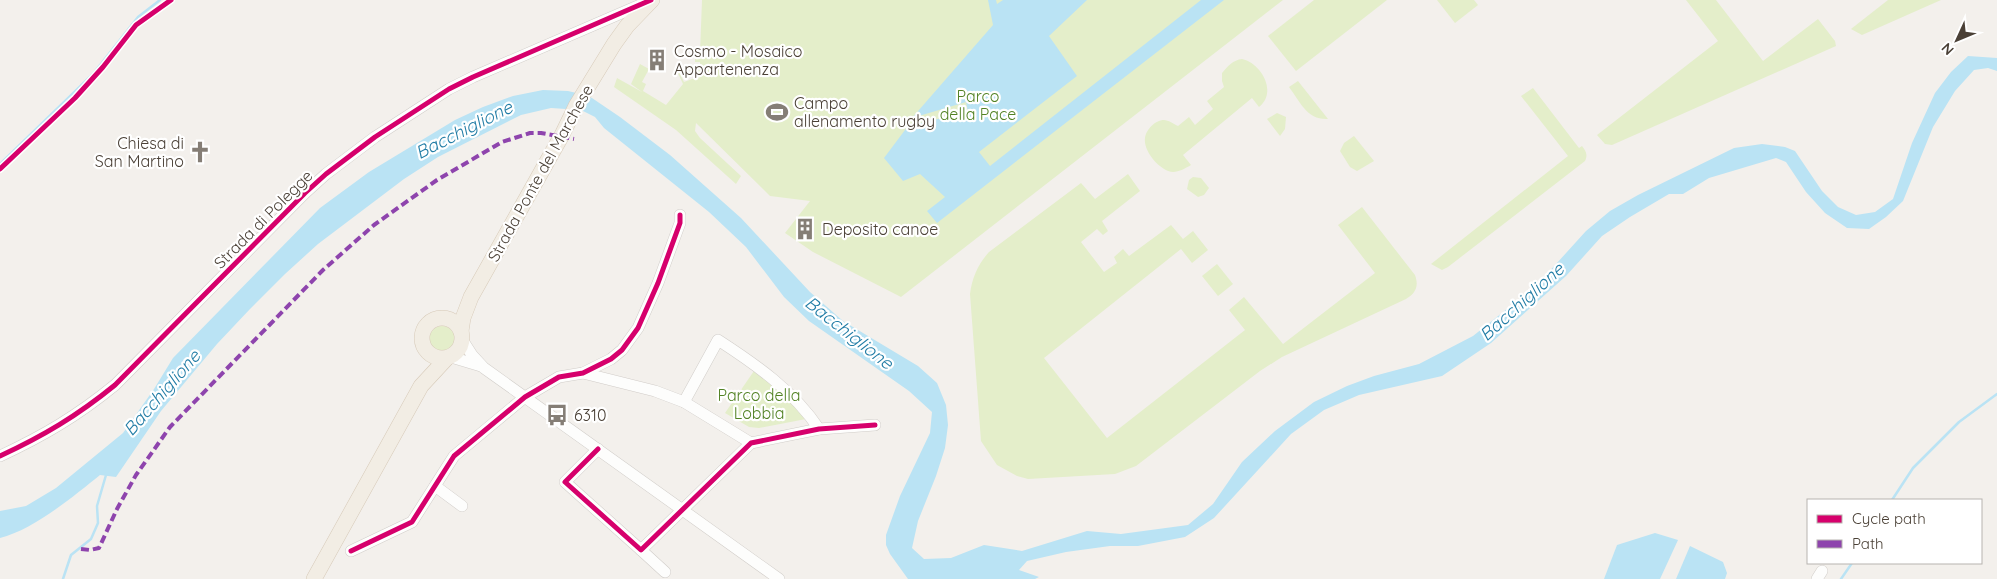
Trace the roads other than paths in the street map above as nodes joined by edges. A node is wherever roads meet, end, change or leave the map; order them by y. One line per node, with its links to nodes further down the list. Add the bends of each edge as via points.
1 (652, 0): 3 (main road)
2 (662, 0): 3 (main road)
3 (627, 23): 5 (main road, Strada Ponte del Marchese, via 576,106); 19 (street, Strada di Polegge, via 473,77 375,137 305,192 114,385 86,409)
4 (680, 216): 11 (street, via 658,283 638,328 622,350)
5 (471, 297): 6 (main road, Strada Ponte del Marchese); 7 (main road, Strada Ponte del Marchese, via 463,318)
6 (445, 318): 7 (main road, via 455,322); 8 (main road, Strada Ponte del Marchese, via 434,320 425,328 422,338)
7 (462, 336): 9 (main road, Strada Ponte del Marchese, via 459,350); 10 (street, via 472,355)
8 (425, 350): 9 (main road, via 434,357); 12 (main road, Strada Ponte del Marchese)
9 (449, 358): 10 (street, via 470,361); 12 (main road, Strada Ponte del Marchese)
10 (484, 368): 13 (street)
11 (583, 373): 13 (street, via 559,377); 14 (street)
12 (421, 386): 26 (main road, Strada Ponte del Marchese)
13 (525, 397): 18 (street); 20 (street, via 454,456)
14 (684, 402): 16 (street, via 718,340 760,367 808,413); 17 (street)
15 (876, 425): 16 (street)
16 (819, 429): 17 (street)
17 (751, 443): 22 (street)
18 (598, 449): 22 (street); 23 (street, via 565,482)
19 (0, 456)
20 (435, 486): 21 (street); 24 (street, via 412,522)
21 (462, 506)
22 (684, 510): 23 (street); 27 (street)
23 (641, 550): 25 (street)
24 (351, 551)
25 (665, 572)
26 (314, 579)
27 (779, 579)

